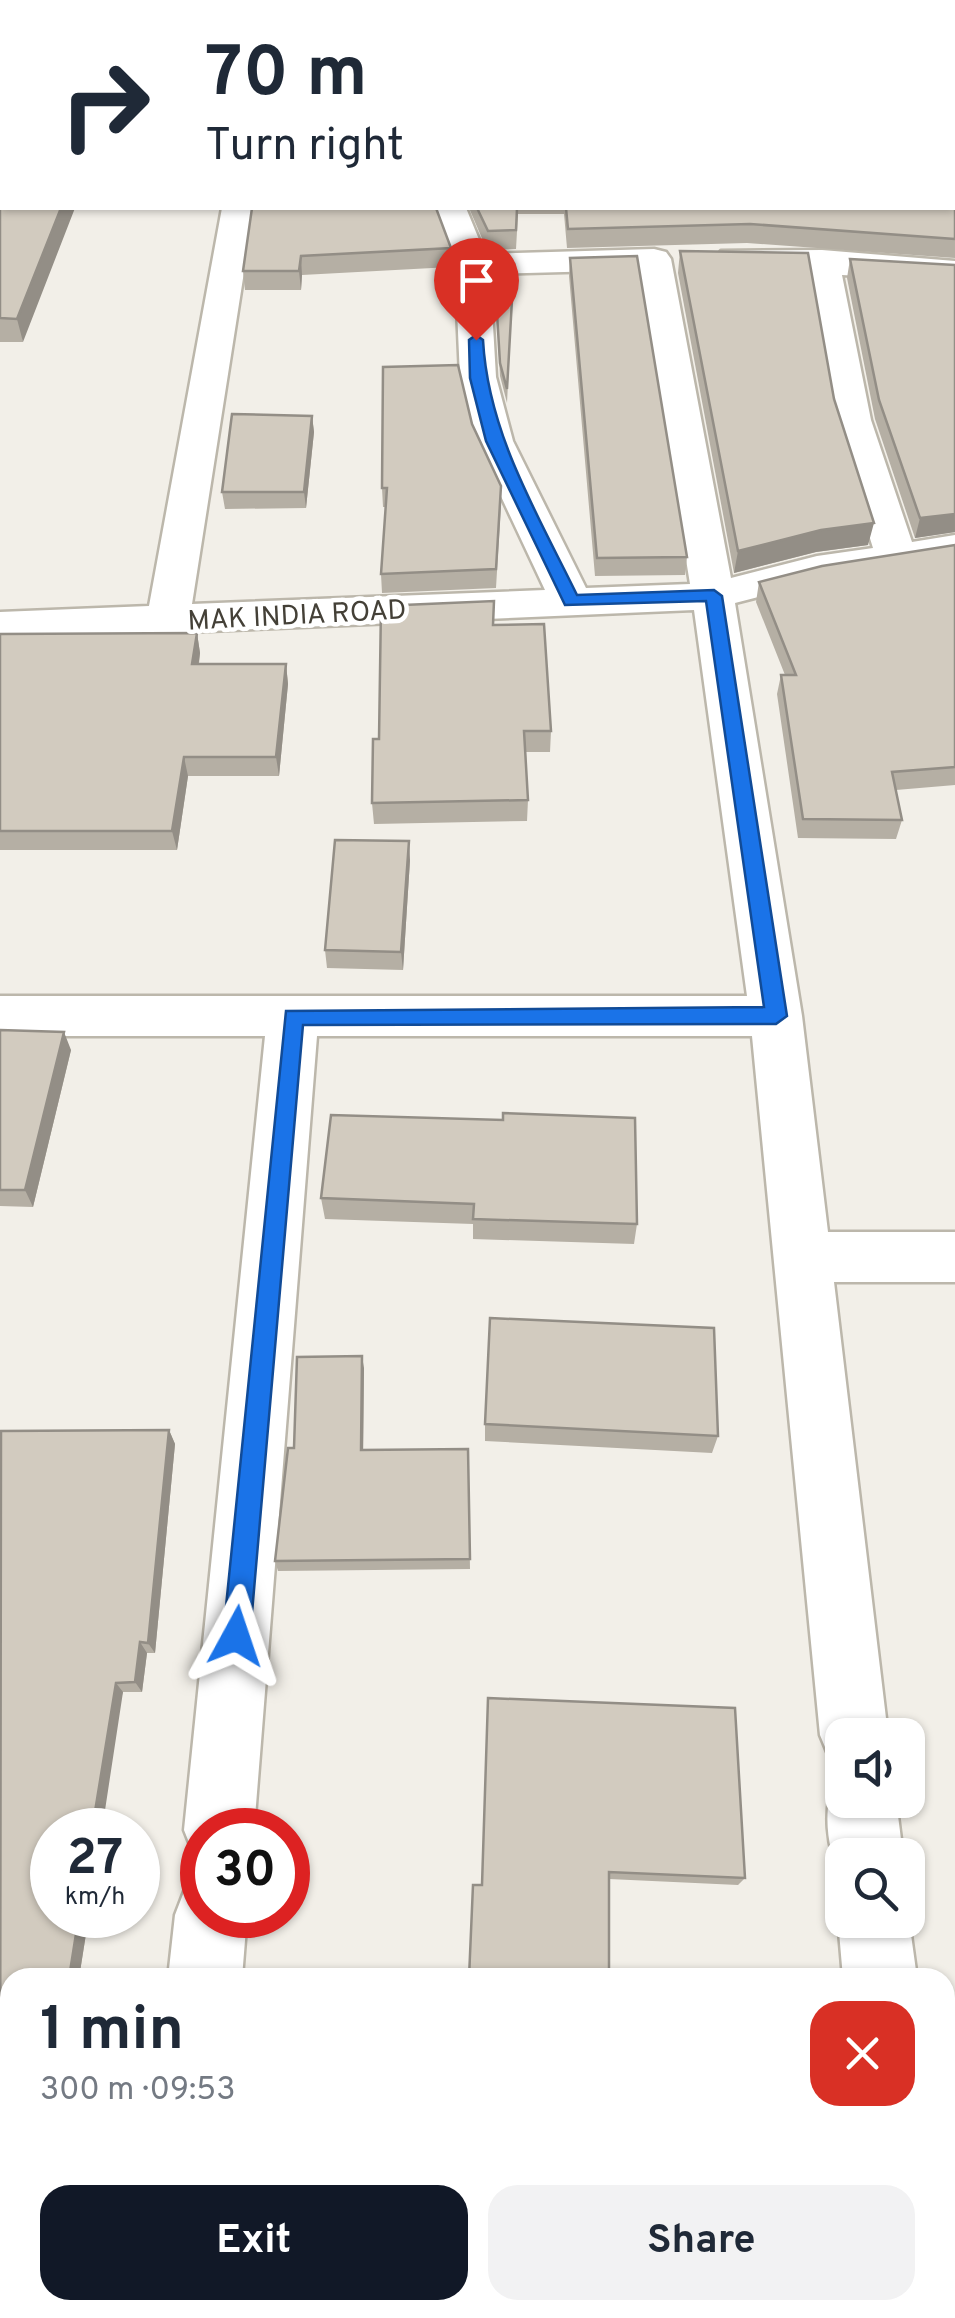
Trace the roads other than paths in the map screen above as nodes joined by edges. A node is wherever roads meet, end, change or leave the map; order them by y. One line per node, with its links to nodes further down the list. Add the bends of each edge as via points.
1 (238, 210): 11 (street)
2 (451, 210): 5 (street)
3 (654, 260): 4 (street); 5 (street); 9 (street)
4 (822, 260): 6 (street); 8 (street, via 852,420)
5 (472, 264): 10 (street, via 478,378 494,441)
6 (955, 271)
7 (955, 548): 8 (street, MAK INDIA ROAD)
8 (896, 556): 9 (street, MAK INDIA ROAD)
9 (714, 596): 10 (street, MAK INDIA ROAD); 14 (street)
10 (571, 601): 11 (street, MAK INDIA ROAD)
11 (168, 620): 12 (street, MAK INDIA ROAD)
12 (0, 626)
13 (0, 1016): 15 (street)
14 (776, 1016): 15 (street); 16 (street)
15 (293, 1017): 19 (street)
16 (803, 1257): 17 (street); 18 (street)
17 (955, 1257)
18 (852, 1718)
19 (221, 1808)
20 (209, 1938): 22 (street)
21 (876, 1938): 23 (street)
22 (206, 1968)
23 (879, 1968)

